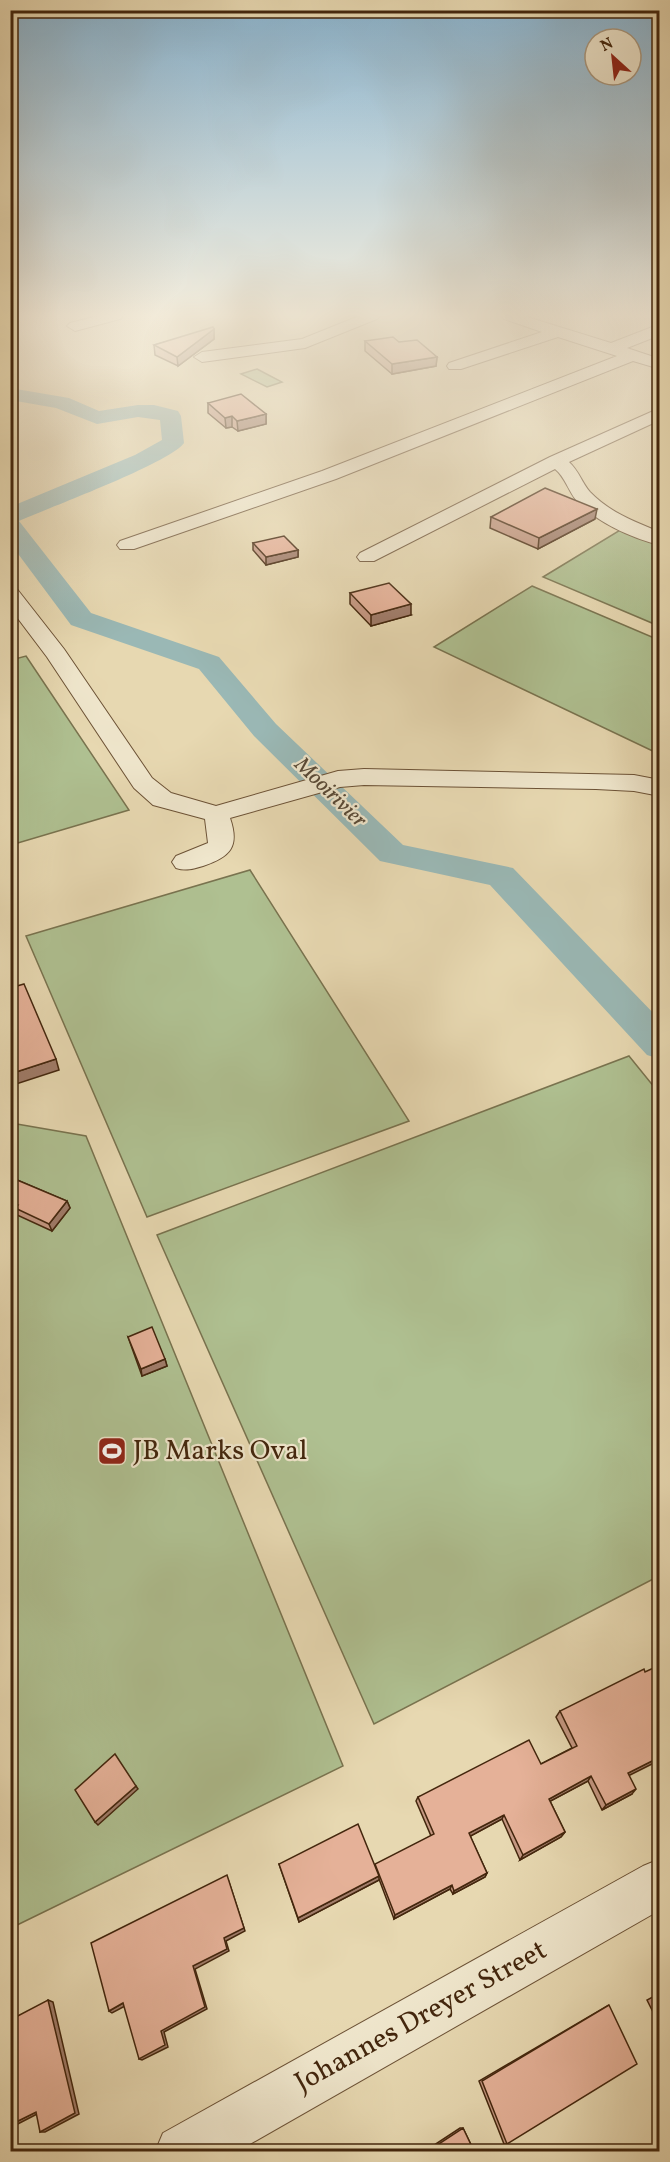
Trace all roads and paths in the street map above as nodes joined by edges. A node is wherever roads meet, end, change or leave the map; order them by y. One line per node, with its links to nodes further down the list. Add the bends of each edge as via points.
1 (476, 417): 5 (street, via 328,475)
2 (652, 417): 3 (street)
3 (556, 461): 4 (street, via 568,469 582,496 599,510); 6 (street)
4 (660, 539)
5 (127, 545)
6 (367, 557)
7 (10, 593): 9 (street, via 143,783 162,800)
8 (660, 788): 9 (street, via 596,781 364,777 338,779)
9 (216, 814): 10 (street, via 224,835 221,845 211,854)
10 (185, 862)
11 (660, 1882): 12 (street, Johannes Dreyer Street)
12 (182, 2151)

